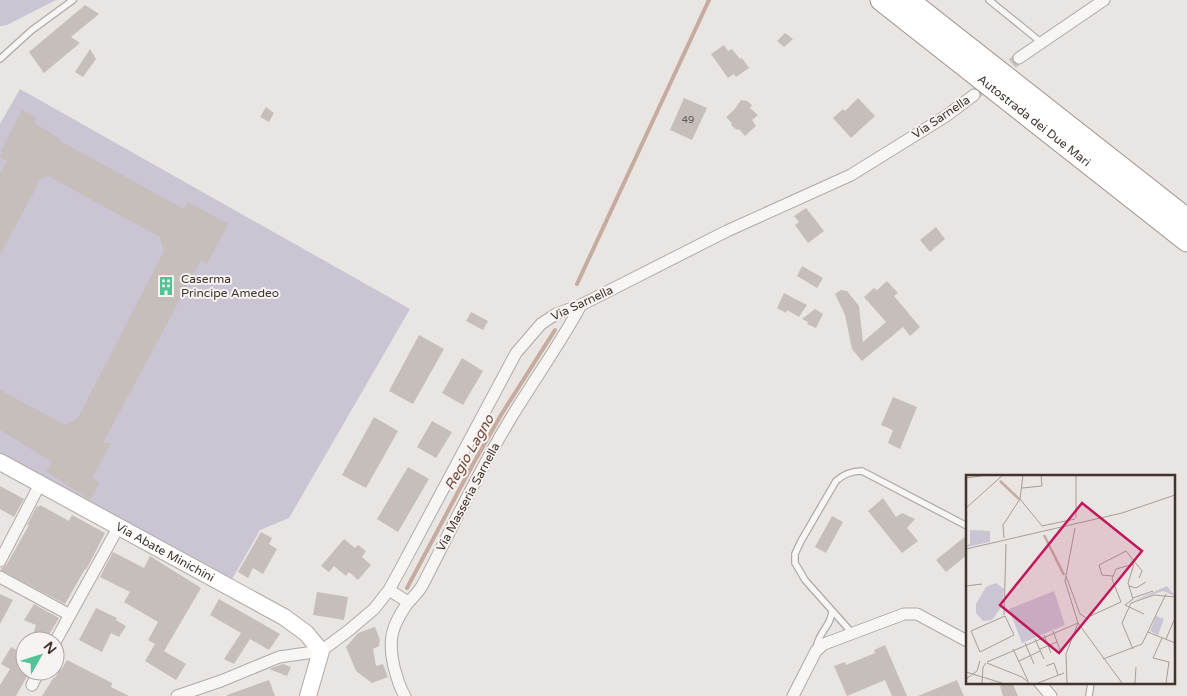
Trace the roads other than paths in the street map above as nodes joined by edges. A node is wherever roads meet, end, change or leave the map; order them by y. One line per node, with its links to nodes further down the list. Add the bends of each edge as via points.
1 (73, 0): 8 (lane)
2 (881, 0): 11 (highway, Autostrada dei Due Mari)
3 (908, 0): 10 (highway, Autostrada dei Due Mari)
4 (989, 0): 6 (lane)
5 (1104, 0): 6 (street)
6 (1042, 43): 7 (street)
7 (1019, 58)
8 (0, 59)
9 (974, 95): 12 (street, Via Sarnella, via 851,175 728,231)
10 (1187, 219)
11 (1187, 241)
12 (581, 305): 19 (street, Via Sarnella, via 556,314 541,324 516,353); 20 (street, Via Masseria Sarnella, via 506,426 422,586)
13 (0, 462): 14 (street, Via Abate Minichini)
14 (40, 484): 16 (street, Via Abate Minichini); 17 (street)
15 (966, 525): 21 (lane, via 862,471 843,475 836,480 795,554 795,562 805,580)
16 (119, 526): 22 (street); 26 (street, Via Abate Minichini, via 284,617 306,633)
17 (0, 561)
18 (0, 577): 22 (street)
19 (389, 590): 20 (street); 26 (street, Via Sarnella, via 364,618)
20 (408, 602): 33 (street, Via Masseria Sarnella, via 390,641 398,681)
21 (832, 611): 24 (lane); 27 (lane, via 832,617 817,641)
22 (70, 615): 23 (street)
23 (61, 631)
24 (853, 634): 25 (street, via 904,614 917,614); 27 (street, via 824,644)
25 (966, 640)
26 (321, 651): 31 (street, via 279,657); 32 (street)
27 (816, 651): 34 (street)
28 (34, 681): 30 (street)
29 (1041, 684): 35 (street)
30 (32, 685)
31 (177, 696)
32 (308, 696)
33 (405, 696)
34 (792, 696)
35 (1051, 696)

